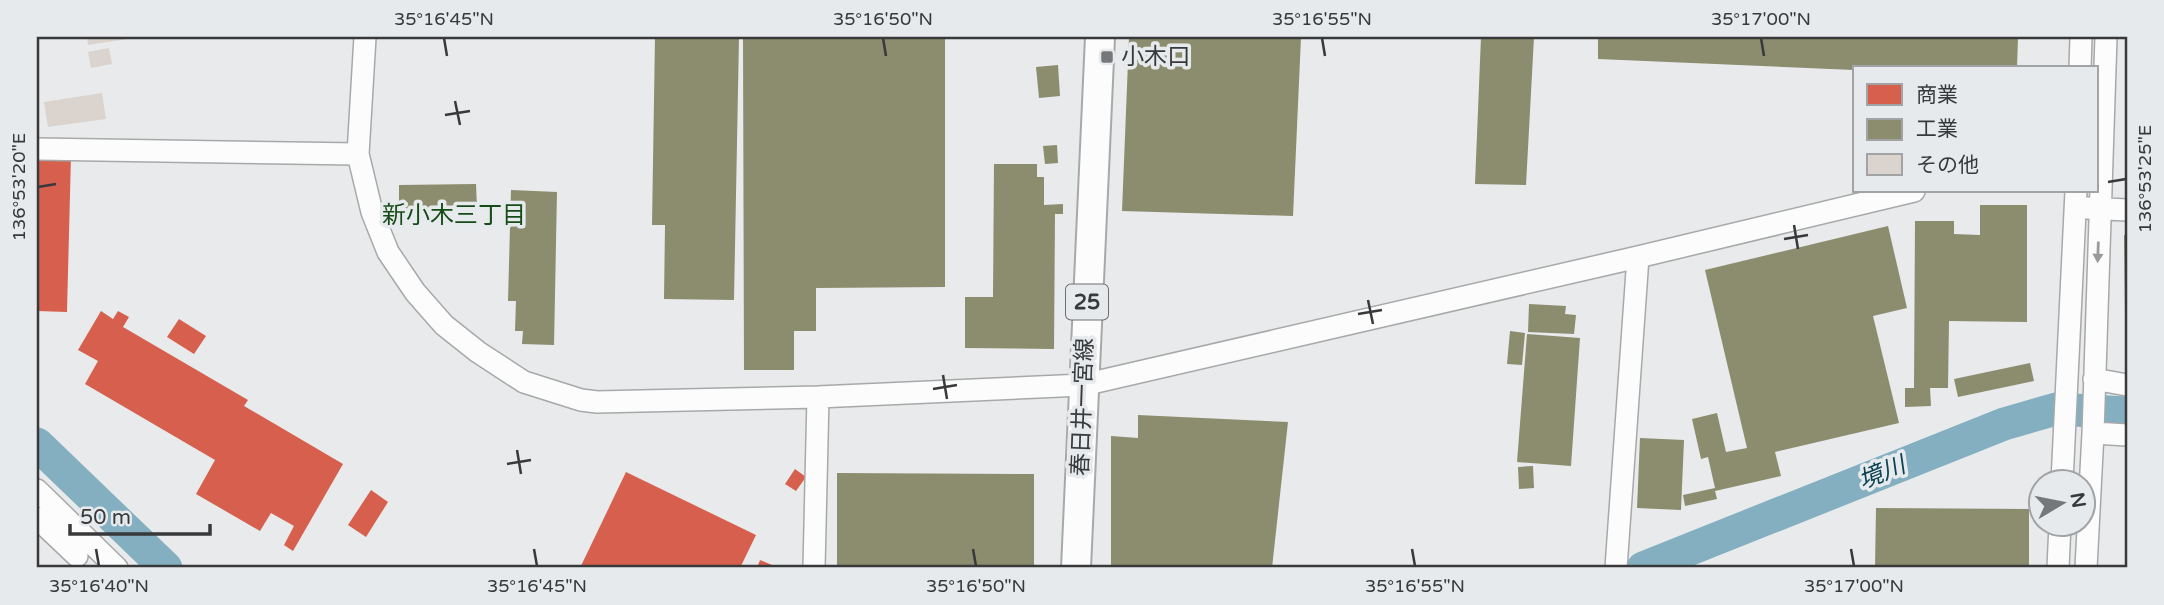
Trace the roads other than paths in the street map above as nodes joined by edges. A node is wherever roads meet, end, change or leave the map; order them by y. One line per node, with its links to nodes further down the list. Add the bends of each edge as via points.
1 (365, 37): 8 (street)
2 (1100, 37): 15 (main road, 春日井一宮線 / 25)
3 (2081, 37): 5 (street)
4 (2105, 37): 6 (street)
5 (2080, 66)
6 (2099, 148): 11 (street)
7 (37, 149): 8 (street)
8 (358, 154): 17 (street, via 372,212 388,252 415,292 444,325 524,382 597,402)
9 (1910, 192): 13 (street)
10 (2075, 199): 11 (street); 20 (street)
11 (2100, 209): 12 (street); 14 (street, one-way to 14)
12 (2127, 210)
13 (1638, 257): 15 (street); 25 (street)
14 (2094, 379): 16 (street); 18 (street)
15 (1083, 385): 17 (street); 29 (main road, 春日井一宮線 / 25)
16 (2127, 385)
17 (818, 397): 28 (street)
18 (2093, 433): 19 (street); 31 (street)
19 (2127, 435)
20 (2062, 468)
21 (37, 491): 23 (street)
22 (37, 518): 26 (street)
23 (83, 534): 26 (street); 27 (street)
24 (2059, 538): 30 (street)
25 (1616, 559)
26 (75, 562)
27 (117, 568)
28 (814, 568)
29 (1076, 568)
30 (2058, 568)
31 (2085, 568)

